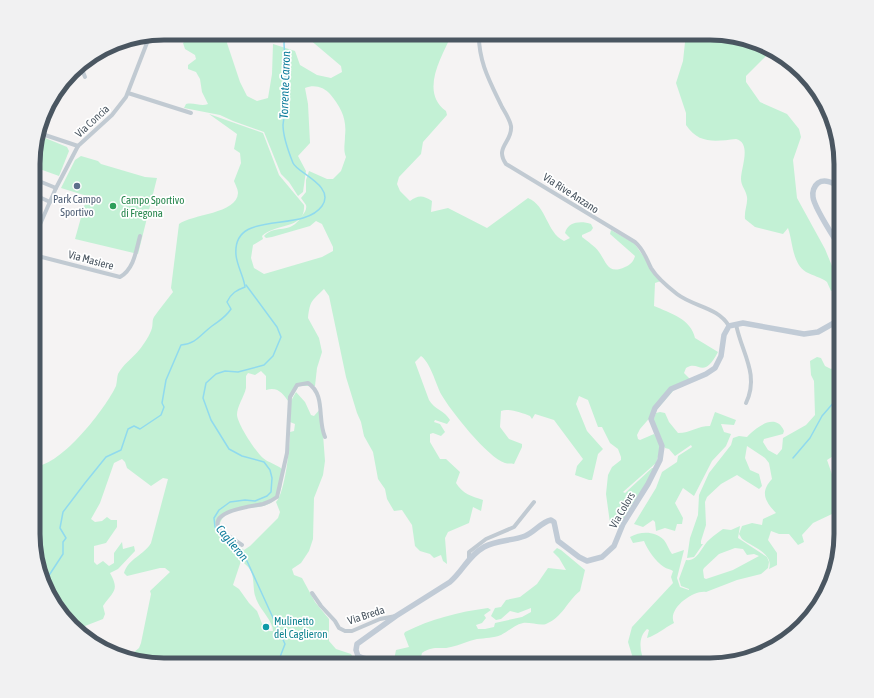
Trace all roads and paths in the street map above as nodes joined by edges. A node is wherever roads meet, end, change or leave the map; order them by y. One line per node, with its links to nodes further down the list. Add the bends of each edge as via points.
1 (479, 40): 20 (street, Via Rive Anzano, via 483,67 511,126 509,138 502,148 506,164 636,242 645,253 655,274 664,283 679,296 713,311)
2 (148, 41): 5 (street, Via Concia)
3 (82, 71): 4 (street)
4 (85, 77)
5 (127, 95): 6 (street); 8 (street, Via Concia, via 112,115)
6 (191, 113)
7 (44, 134): 8 (street)
8 (78, 146): 11 (street, Via Concia)
9 (40, 181): 11 (street)
10 (834, 185): 16 (street, via 823,181 812,191 816,204)
11 (56, 188): 13 (street, Via Concia)
12 (40, 197): 13 (street)
13 (50, 202): 14 (street, Via Concia)
14 (40, 224)
15 (140, 236): 17 (street, Via Masiere, via 128,273 120,277)
16 (834, 236)
17 (40, 257)
18 (834, 323): 19 (street, via 812,334)
19 (736, 324): 20 (street); 21 (street, via 752,375 752,386)
20 (729, 326): 25 (street, Via Colors, via 715,368 675,386 655,408 651,419 662,446 660,460 623,524 614,546 606,555 588,561 579,557 558,541 554,522 551,520 524,536 490,544)
21 (746, 403)
22 (325, 437): 24 (street, via 318,395 308,383 297,385 290,397 287,453 277,497 264,504 230,510 218,523 221,531)
23 (534, 502): 25 (street, via 514,527 486,539 469,552)
24 (242, 545)
25 (469, 558): 27 (street, Via Colors, via 455,577)
26 (312, 593): 27 (street, Via Breda, via 339,628 345,631)
27 (396, 616): 28 (street, Via Colors, via 356,646 358,656)
28 (361, 658)

